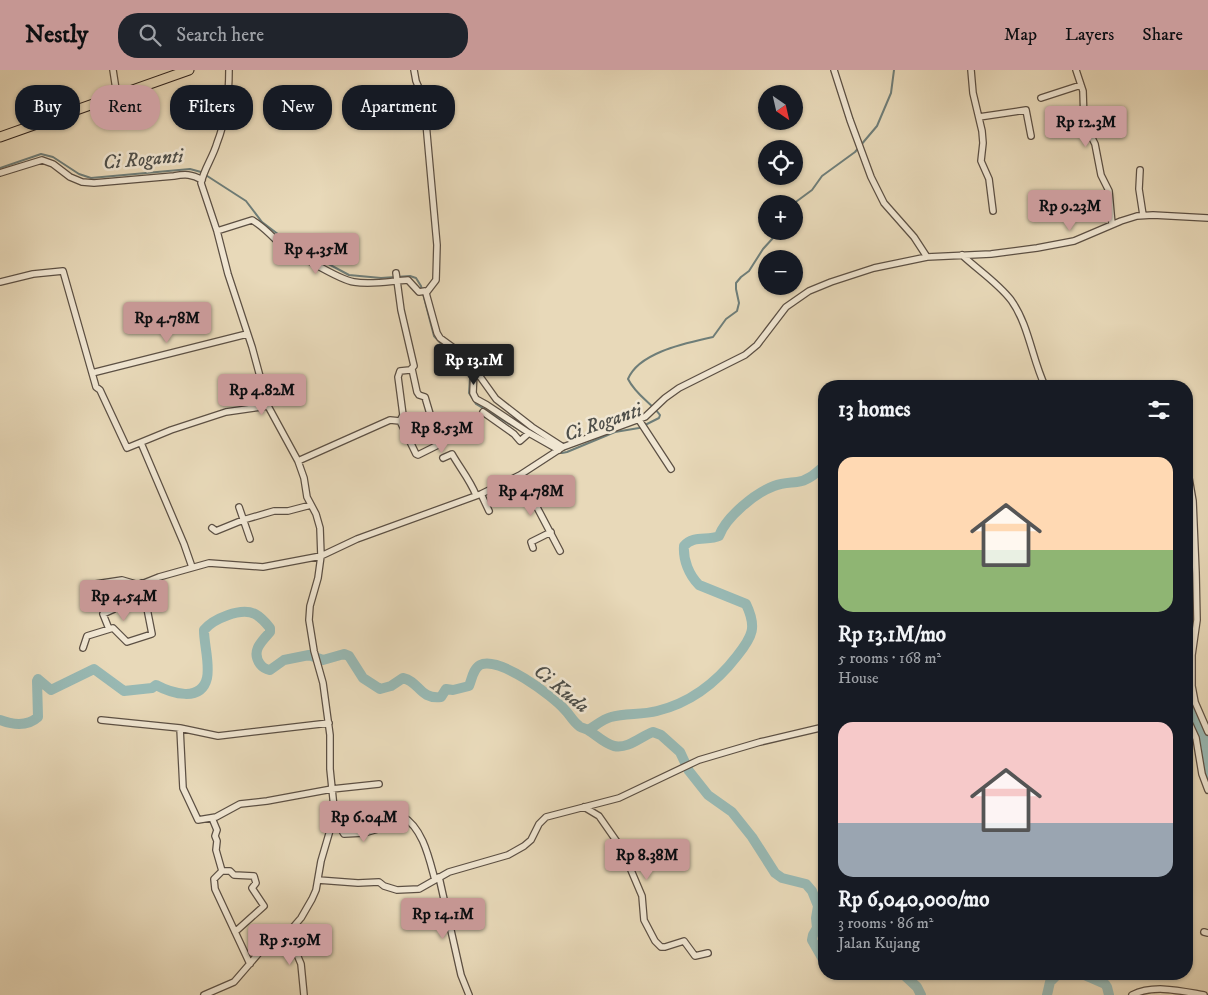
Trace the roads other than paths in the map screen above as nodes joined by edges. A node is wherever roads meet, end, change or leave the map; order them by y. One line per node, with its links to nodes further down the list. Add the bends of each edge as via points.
1 (112, 70): 8 (street)
2 (189, 70): 9 (highway)
3 (229, 70): 18 (street, via 225,113)
4 (414, 70): 28 (street, via 426,123 437,245 436,280)
5 (834, 70): 25 (street, via 871,177 884,203)
6 (971, 70): 13 (street)
7 (1076, 70): 10 (street)
8 (115, 85)
9 (147, 85)
10 (1081, 85): 11 (street); 22 (street, via 1084,122 1096,144 1101,175 1110,191)
11 (1041, 98)
12 (90, 105): 15 (highway)
13 (979, 117): 14 (street, via 1026,110); 19 (street, via 983,143 981,162 989,179)
14 (1032, 136)
15 (0, 137)
16 (1140, 170): 20 (street)
17 (0, 173): 18 (street, via 42,160 82,182 184,174)
18 (202, 180): 23 (street)
19 (993, 211)
20 (1143, 215): 21 (street); 22 (street)
21 (1208, 218)
22 (1112, 224): 24 (street, via 1074,241)
23 (217, 231): 26 (street, via 252,220 280,242 348,280 360,283); 29 (street)
24 (962, 256): 25 (street); 33 (street, via 1013,304)
25 (927, 257): 37 (street, via 874,268 809,291 786,307 757,345 745,355 679,388 655,408)
26 (397, 278): 28 (street, via 408,280); 30 (street)
27 (0, 282): 32 (street, via 63,271)
28 (423, 292): 31 (street, via 438,336 464,355)
29 (247, 334): 32 (street); 34 (street)
30 (412, 369): 36 (street, via 400,371 398,377 403,415); 36 (street, via 419,395 425,397 438,445 416,454)
31 (474, 369): 35 (street, via 474,396); 40 (street, via 499,401)
32 (92, 373): 39 (street, via 126,447)
33 (1043, 380)
34 (268, 406): 39 (street, via 226,412); 42 (street)
35 (487, 411): 38 (street); 38 (street, via 520,441)
36 (400, 421): 42 (street, via 390,420)
37 (642, 425): 40 (street); 43 (street)
38 (527, 435): 40 (street)
39 (141, 443): 57 (street)
40 (559, 450): 44 (street)
41 (443, 458): 45 (street, via 452,454)
42 (298, 461): 47 (street)
43 (672, 469)
44 (520, 475): 45 (street); 52 (street)
45 (479, 494): 49 (street); 56 (street, via 357,539)
46 (1193, 501): 63 (street, via 1197,620)
47 (311, 505): 50 (street); 56 (street, via 320,528)
48 (239, 507): 50 (street)
49 (489, 511)
50 (243, 520): 51 (street, via 216,531); 53 (street)
51 (212, 528)
52 (551, 532): 54 (street, via 531,542); 55 (street)
53 (250, 539)
54 (533, 548)
55 (560, 550)
56 (321, 556): 57 (street, via 263,567 215,562); 66 (street, via 309,620)
57 (192, 567): 59 (street)
58 (110, 582): 59 (street, via 122,580); 60 (street); 61 (street, via 114,610 103,614)
59 (142, 584): 61 (street, via 152,634 127,642 116,630)
60 (89, 585)
61 (109, 629): 62 (street, via 88,636)
62 (83, 648)
63 (1193, 648)
64 (1193, 695): 70 (street)
65 (101, 720): 67 (street)
66 (329, 723): 67 (street, via 218,736); 72 (street)
67 (180, 728): 76 (street, via 183,788 198,820)
68 (818, 728): 74 (street, via 691,764 629,794)
69 (1193, 731): 73 (street)
70 (1208, 732)
71 (379, 784): 72 (street)
72 (332, 789): 76 (street, via 240,804); 78 (street, via 334,808)
73 (1208, 790)
74 (584, 807): 80 (street, via 542,819 531,840 508,855 461,867); 84 (street, via 599,816 622,849 642,896 644,920 658,944 668,947 684,941 695,956)
75 (402, 816): 80 (street, via 420,836)
76 (212, 818): 79 (street, via 217,830 216,850)
77 (380, 824): 78 (street, via 378,829 355,834)
78 (330, 829): 81 (street)
79 (222, 871): 82 (street, via 214,879 214,890); 82 (street, via 254,876 256,883 252,888 264,906)
80 (437, 878): 81 (street, via 419,889 406,890 397,890 379,882 358,884); 89 (street, via 460,970)
81 (318, 880): 83 (street, via 310,904)
82 (235, 932): 85 (street)
83 (288, 933): 85 (street, via 259,953); 88 (street, via 301,964)
84 (708, 954)
85 (250, 964): 86 (street, via 234,982)
86 (218, 992): 87 (street)
87 (204, 995)
88 (304, 995)
89 (470, 995)
90 (1132, 995): 91 (street, via 1145,990 1175,990)
91 (1204, 995)

